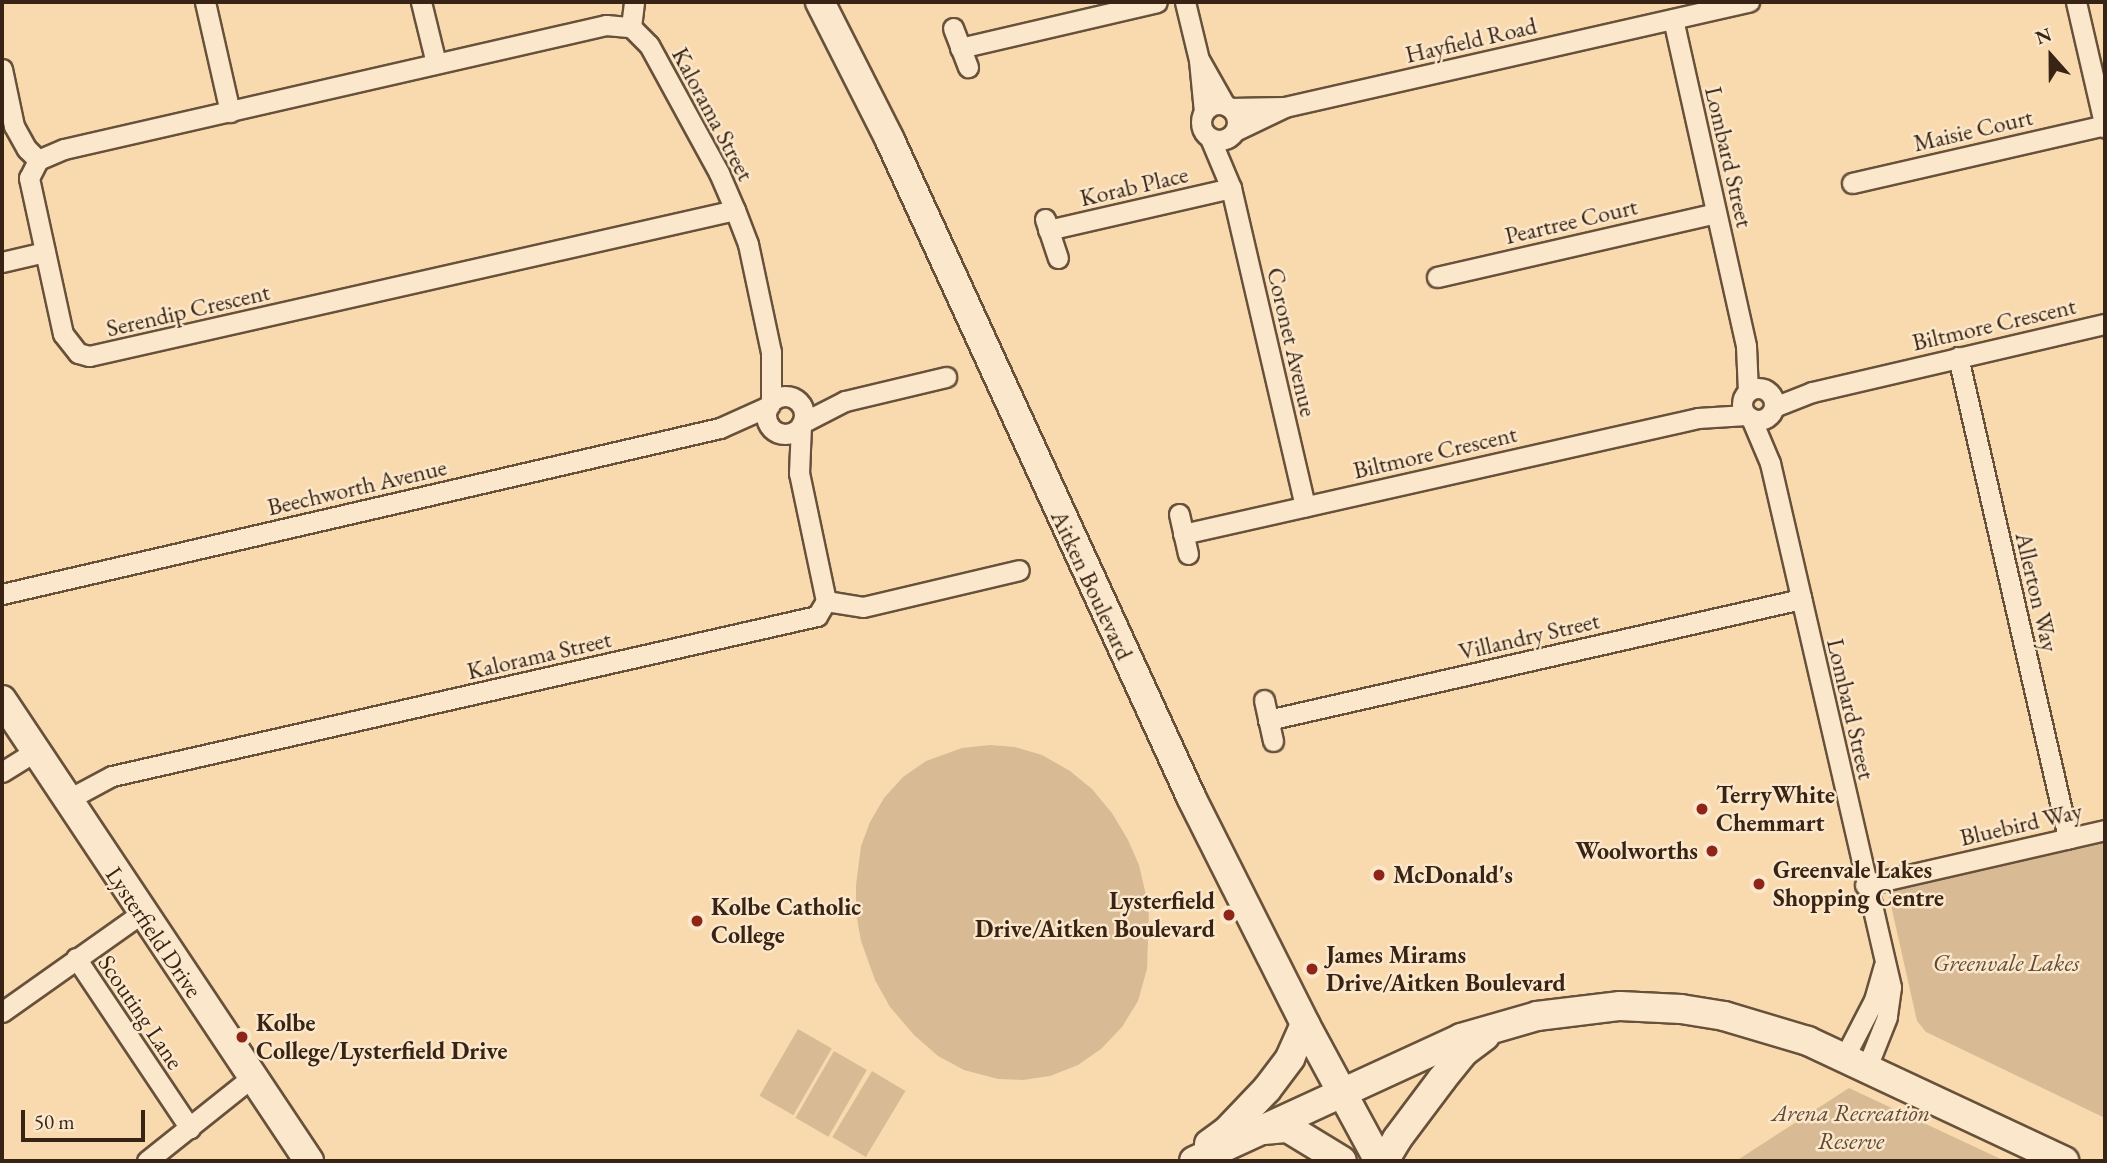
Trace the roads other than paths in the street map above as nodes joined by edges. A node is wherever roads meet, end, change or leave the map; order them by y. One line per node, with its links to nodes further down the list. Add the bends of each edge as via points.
1 (205, 2): 19 (street)
2 (421, 2): 14 (street)
3 (634, 2): 10 (street)
4 (820, 2): 66 (street, Aitken Boulevard, via 889,138 1192,799)
5 (1157, 2): 12 (street)
6 (1185, 2): 13 (street)
7 (1749, 2): 9 (street, Hayfield Road)
8 (2076, 2): 21 (street)
9 (1673, 19): 18 (street, Hayfield Road); 28 (street, Lombard Street)
10 (631, 27): 14 (street, via 609,24); 27 (street, Kalorama Street, via 649,45)
11 (953, 28): 12 (street)
12 (960, 48): 15 (street)
13 (1199, 60): 17 (street); 20 (street)
14 (436, 63): 19 (street)
15 (968, 67)
16 (2, 69): 24 (street, via 14,126)
17 (1227, 106): 18 (street, Hayfield Road); 20 (street, via 1213,105); 22 (street, via 1236,116)
18 (1285, 107): 22 (street, Hayfield Road)
19 (230, 112): 24 (street, via 64,149)
20 (1204, 112): 23 (street, via 1200,123)
21 (2105, 126): 25 (street, Maisie Court)
22 (1233, 133): 23 (street, via 1222,140); 26 (street, Coronet Avenue)
23 (1210, 138): 26 (street, Coronet Avenue)
24 (38, 160): 29 (street, Serendip Crescent, via 29,178)
25 (1852, 183)
26 (1231, 188): 30 (street, Korab Place, via 1047,225); 45 (street, Coronet Avenue)
27 (735, 210): 29 (street, Serendip Crescent, via 89,356 70,346 64,334); 34 (street, Kalorama Street, via 748,244)
28 (1716, 214): 32 (street, Peartree Court); 39 (street, Lombard Street)
29 (46, 252): 31 (street)
30 (1058, 258)
31 (2, 262)
32 (1437, 277)
33 (2105, 324): 35 (street, Biltmore Crescent)
34 (771, 352): 37 (street, Kalorama Street); 40 (street, Kalorama Street)
35 (1958, 357): 39 (street, Biltmore Crescent); 61 (street, Allerton Way)
36 (946, 377): 38 (street)
37 (796, 400): 38 (street); 40 (street, via 782,396); 41 (street, via 804,411)
38 (845, 401): 41 (street)
39 (1758, 403): 45 (street, Biltmore Crescent); 51 (street, Lombard Street)
40 (770, 404): 42 (street, Beechworth Avenue); 43 (street, via 767,417)
41 (802, 424): 43 (street, via 785,434); 44 (street)
42 (720, 428): 43 (street, Beechworth Avenue); 50 (street, Beechworth Avenue)
43 (773, 429): 44 (street)
44 (799, 473): 52 (street)
45 (1305, 507): 47 (street, Biltmore Crescent)
46 (1179, 514): 47 (street)
47 (1183, 534): 48 (street)
48 (1188, 555)
49 (1019, 570): 52 (street, via 863,607)
50 (3, 593)
51 (1801, 599): 55 (street, Villandry Street); 62 (street, Lombard Street)
52 (826, 601): 59 (street, Kalorama Street, via 817,616 805,620 98,782)
53 (1264, 700): 55 (street)
54 (2, 701): 57 (street, Lysterfield Drive)
55 (1268, 720): 56 (street)
56 (1273, 741)
57 (35, 751): 58 (street); 59 (street, Lysterfield Drive)
58 (2, 772)
59 (71, 806): 63 (street, Lysterfield Drive)
60 (2105, 830): 61 (street, Bluebird Way)
61 (2068, 839): 62 (street, Bluebird Way)
62 (1865, 885): 68 (street, Lombard Street, via 1891,1002)
63 (142, 913): 64 (street); 69 (street, Lysterfield Drive)
64 (76, 958): 65 (street); 71 (street, Scouting Lane)
65 (2, 1012)
66 (1305, 1024): 70 (street, Aitken Boulevard); 75 (street, via 1290,1058 1268,1089 1227,1131)
67 (1502, 1025): 68 (street, via 1577,1009 1681,1009 1766,1026); 70 (street); 78 (street, via 1465,1051)
68 (1856, 1062): 79 (street)
69 (251, 1078): 71 (street); 74 (street, Lysterfield Drive)
70 (1340, 1091): 72 (street); 78 (street, Aitken Boulevard)
71 (190, 1128): 73 (street)
72 (1258, 1131): 76 (street); 77 (street, via 1288,1128)
73 (148, 1161)
74 (309, 1161)
75 (1184, 1161)
76 (1194, 1161)
77 (1342, 1161)
78 (1382, 1161)
79 (2064, 1161)

